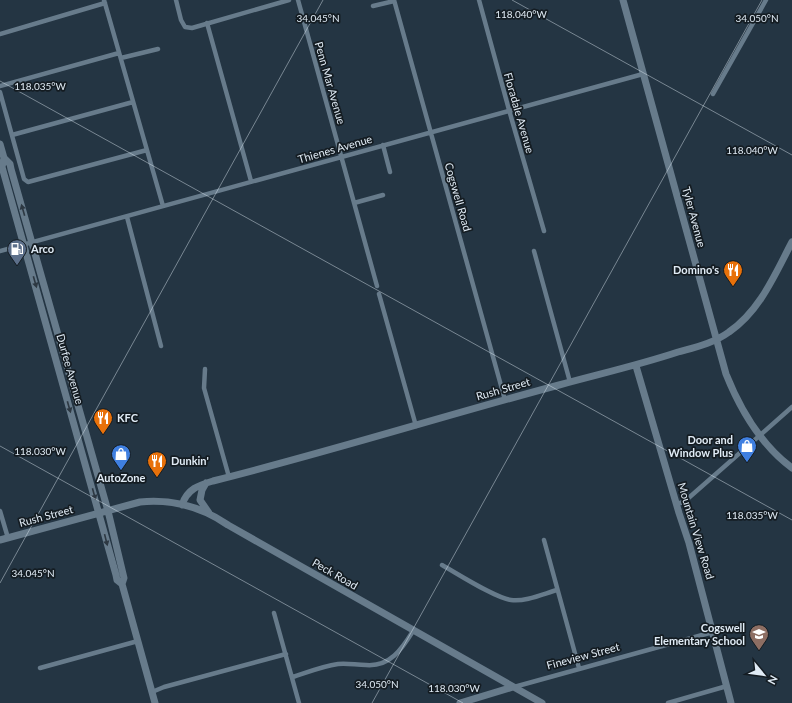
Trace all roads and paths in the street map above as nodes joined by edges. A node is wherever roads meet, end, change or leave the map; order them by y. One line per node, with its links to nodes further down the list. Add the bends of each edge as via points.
1 (176, 0): 10 (street, via 185,27 192,28)
2 (289, 0): 10 (street)
3 (298, 0): 25 (street, Penn Mar Avenue)
4 (394, 0): 9 (street); 20 (street, Cogswell Road)
5 (479, 0): 19 (street, Floradale Avenue)
6 (623, 0): 14 (main road, Tyler Avenue)
7 (766, 0): 17 (street)
8 (104, 2): 11 (street); 13 (street)
9 (373, 6)
10 (207, 23): 30 (street)
11 (0, 34)
12 (158, 49): 13 (street)
13 (120, 56): 15 (street); 18 (street)
14 (643, 74): 19 (street, Thienes Avenue); 43 (main road, Tyler Avenue)
15 (0, 86)
16 (0, 92): 21 (street)
17 (713, 94)
18 (133, 102): 21 (street); 24 (street)
19 (509, 110): 20 (street, Thienes Avenue); 35 (street, Floradale Avenue)
20 (430, 132): 23 (street, Thienes Avenue); 48 (street, Cogswell Road)
21 (12, 135): 24 (street, via 24,179 28,182)
22 (0, 144): 26 (main road, Durfee Avenue)
23 (383, 145): 25 (street, Thienes Avenue); 29 (street)
24 (147, 150): 33 (street)
25 (341, 157): 30 (street, Thienes Avenue); 32 (street, Penn Mar Avenue)
26 (4, 158): 27 (main road, Durfee Avenue); 28 (main road, Durfee Avenue)
27 (11, 169): 28 (street); 36 (main road, Durfee Avenue, one-way to 27)
28 (2, 172): 38 (main road, Durfee Avenue)
29 (390, 172)
30 (251, 181): 33 (street, Thienes Avenue)
31 (383, 195): 32 (street)
32 (354, 203): 41 (street, Penn Mar Avenue)
33 (163, 206): 34 (street, Thienes Avenue)
34 (127, 217): 36 (street, Thienes Avenue); 44 (street)
35 (544, 231)
36 (32, 242): 38 (street, Thienes Avenue); 58 (main road, Durfee Avenue)
37 (792, 242): 43 (main road, Rush Street, via 753,310 742,322)
38 (24, 244): 39 (street); 59 (main road, Durfee Avenue, one-way to 59)
39 (0, 251)
40 (534, 252): 47 (street)
41 (377, 286)
42 (379, 294): 50 (street)
43 (717, 340): 45 (main road, Rush Street); 51 (main road, Tyler Avenue, via 732,390)
44 (161, 346)
45 (636, 366): 47 (main road, Rush Street); 55 (main road, Mountain View Road)
46 (205, 370): 53 (street, via 204,388)
47 (570, 382): 48 (main road, Rush Street)
48 (505, 400): 50 (main road, Rush Street)
49 (792, 407): 51 (street)
50 (416, 426): 53 (main road, Rush Street)
51 (759, 435): 52 (main road, Tyler Avenue); 55 (street, via 684,502)
52 (792, 468)
53 (229, 477): 54 (main road, Rush Street)
54 (206, 483): 56 (main road, Rush Street, via 188,493); 60 (main road, via 200,500)
55 (676, 504): 69 (main road, Mountain View Road)
56 (182, 505): 58 (main road, Peck Road, via 147,501); 60 (main road, Peck Road)
57 (0, 511): 61 (street)
58 (108, 511): 59 (main road, Rush Street); 65 (main road, Durfee Avenue, via 124,573)
59 (99, 513): 61 (main road, Rush Street); 65 (main road, Durfee Avenue, one-way to 65, via 116,575)
60 (211, 515): 68 (main road, Peck Road)
61 (8, 538): 62 (main road, Rush Street)
62 (0, 540)
63 (544, 540): 66 (street)
64 (442, 565): 66 (street, via 506,599 525,599)
65 (122, 584): 70 (main road, Durfee Avenue)
66 (557, 590): 73 (street)
67 (274, 613): 71 (street)
68 (413, 631): 74 (street, via 395,657 381,664 330,665); 76 (main road, Peck Road)
69 (713, 632): 73 (street, Fineview Street); 75 (main road, Mountain View Road)
70 (138, 641): 72 (street); 77 (main road, Durfee Avenue)
71 (286, 654): 74 (street); 77 (street)
72 (40, 668)
73 (579, 668): 76 (street, Fineview Street)
74 (293, 677): 79 (street)
75 (727, 686): 82 (street); 83 (main road, Mountain View Road)
76 (513, 687): 80 (main road, Fineview Street); 81 (main road, Peck Road)
77 (152, 692): 78 (main road, Durfee Avenue)
78 (155, 703)
79 (299, 703)
80 (460, 703)
81 (542, 703)
82 (668, 703)
83 (731, 703)

